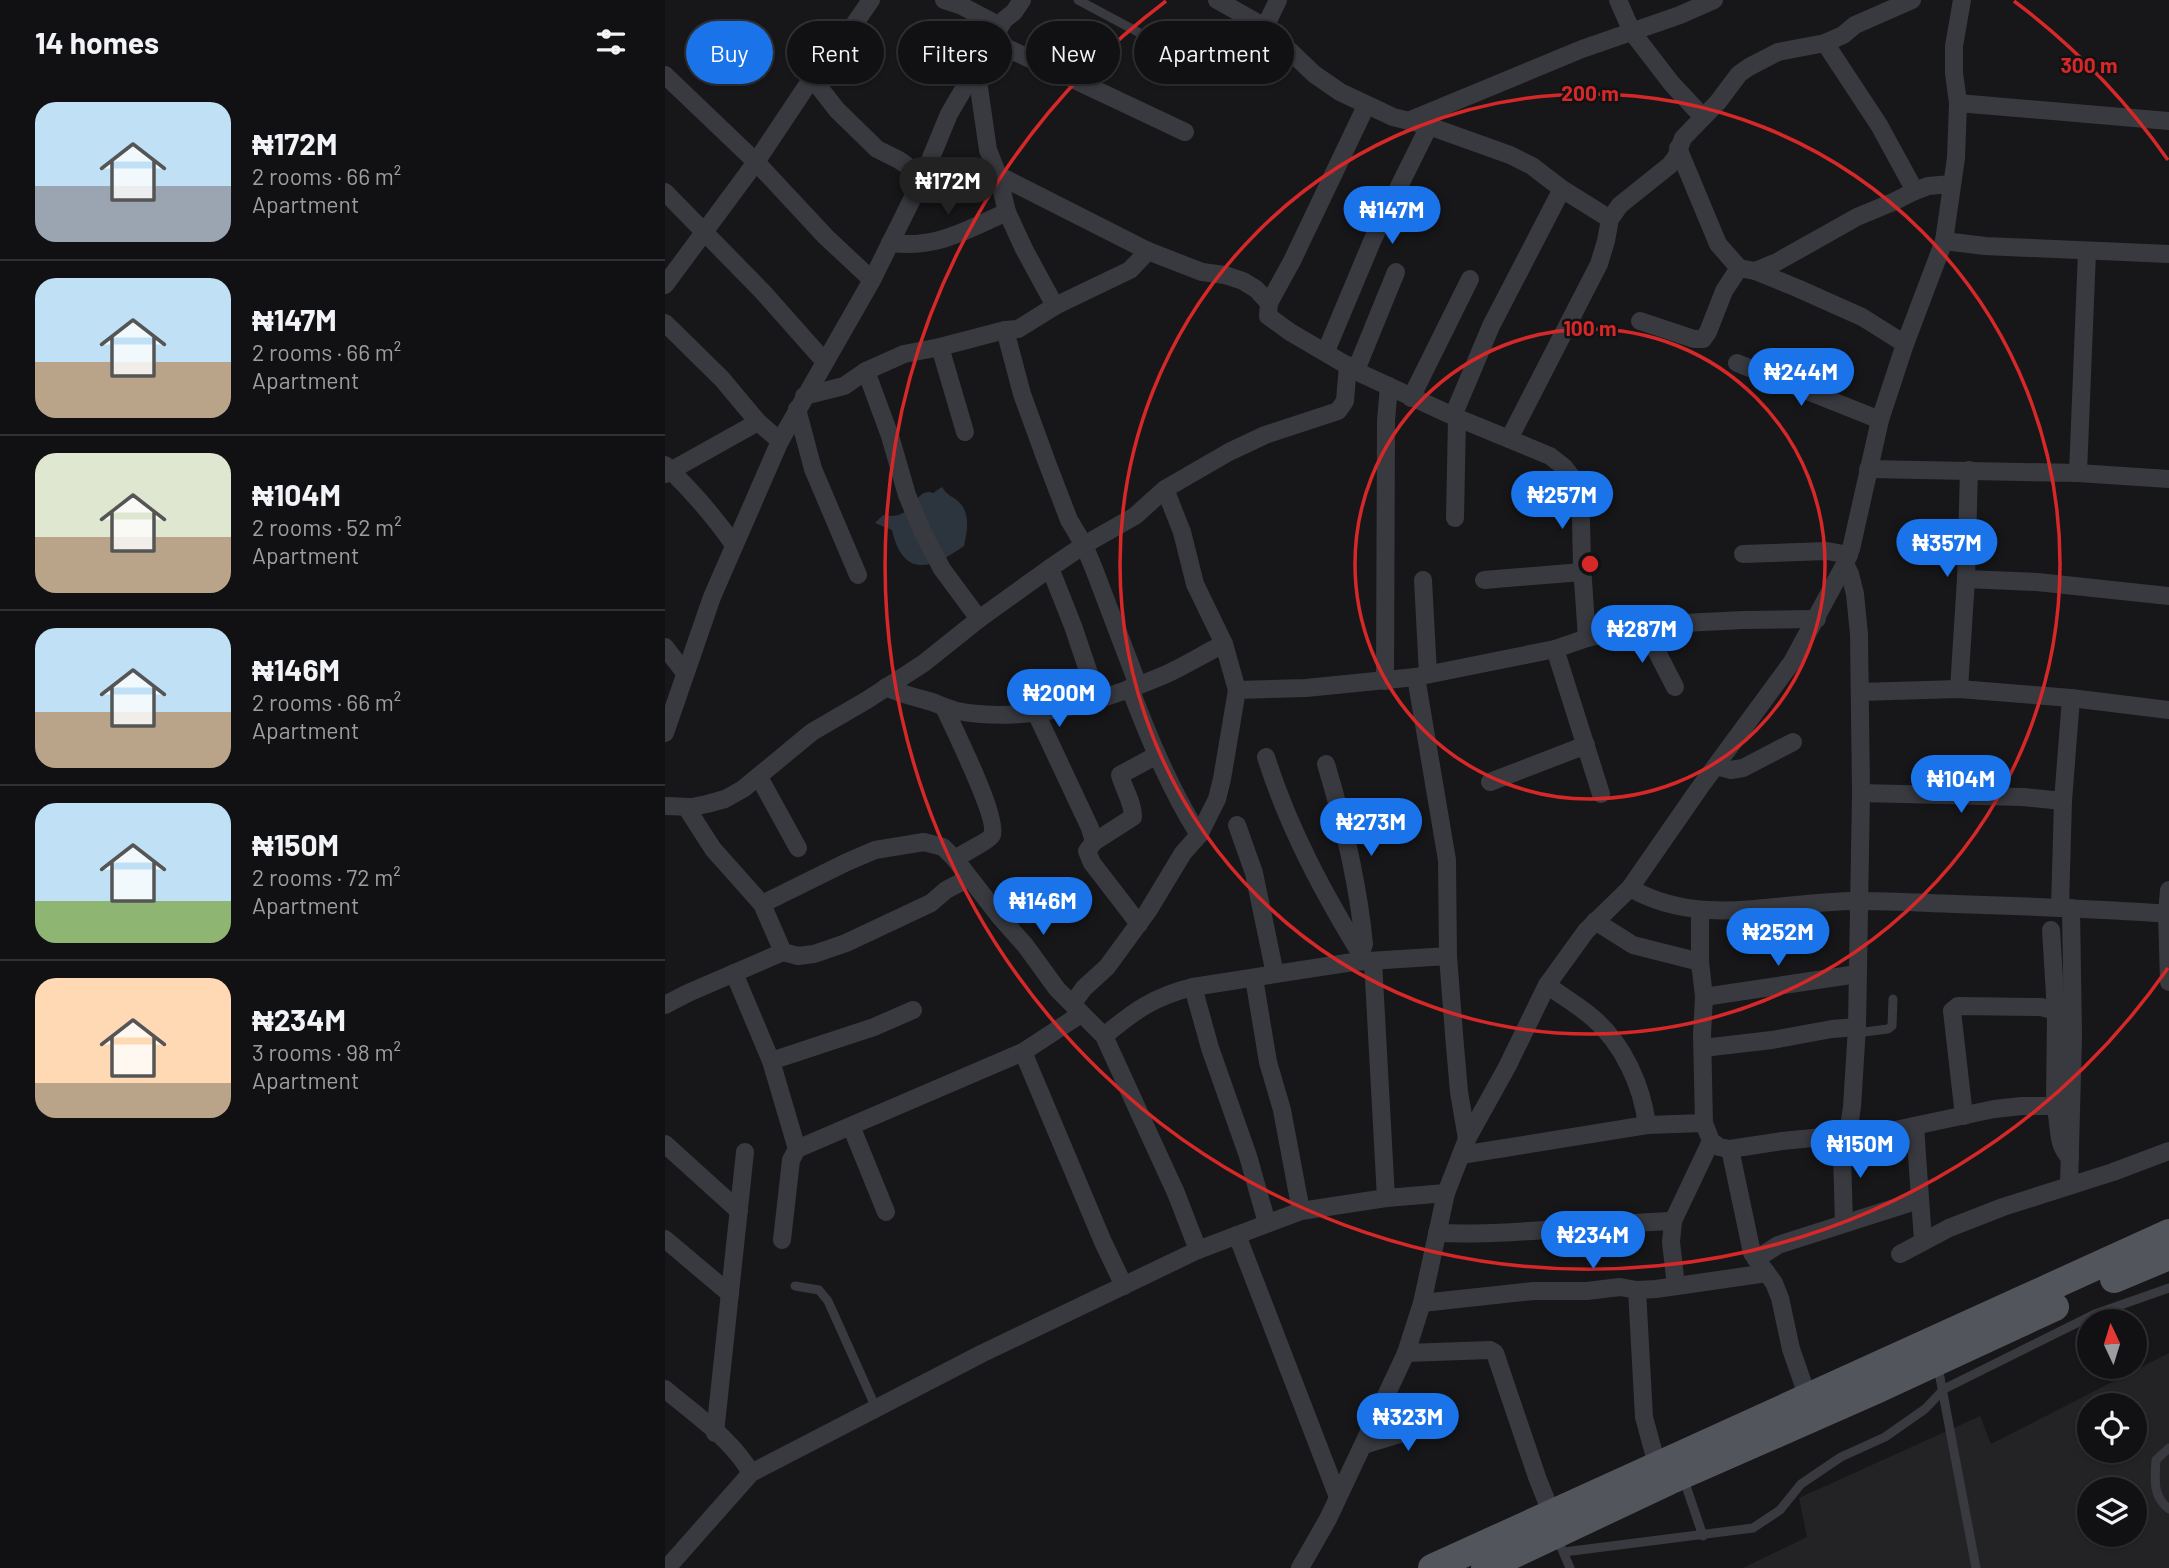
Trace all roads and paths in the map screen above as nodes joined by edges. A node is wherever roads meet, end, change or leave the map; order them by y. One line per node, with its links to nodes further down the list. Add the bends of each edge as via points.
1 (871, 0): 12 (street)
2 (944, 0): 13 (street)
3 (1008, 0): 14 (street)
4 (1022, 0): 15 (street)
5 (1079, 0): 18 (lane)
6 (1217, 0): 16 (street)
7 (1278, 0): 17 (street)
8 (1618, 0): 19 (street)
9 (1714, 0): 19 (street)
10 (1912, 0): 21 (street)
11 (1962, 0): 28 (street, via 1954,46)
12 (856, 21)
13 (986, 21)
14 (1001, 21)
15 (1006, 21)
16 (1254, 21)
17 (1268, 21)
18 (1134, 30)
19 (1632, 32): 30 (street); 31 (street)
20 (1012, 36): 34 (street)
21 (1825, 43): 30 (street, via 1778,52 1756,62 1739,74); 41 (street)
22 (1294, 55): 29 (street, via 1314,74)
23 (665, 75): 36 (street)
24 (808, 84): 36 (street)
25 (817, 84): 38 (street, via 877,149)
26 (966, 84): 38 (street)
27 (978, 84): 37 (street, via 988,150)
28 (1958, 103): 32 (street); 39 (street)
29 (1366, 106): 31 (street); 56 (street)
30 (1703, 117): 35 (street)
31 (1408, 121): 33 (street)
32 (2169, 121)
33 (1429, 126): 40 (street, via 1510,155); 63 (street, via 1373,239)
34 (1185, 132)
35 (1678, 148): 44 (street, via 1670,165 1620,205); 51 (street, via 1718,244)
36 (756, 162): 45 (street); 54 (street)
37 (998, 175): 43 (street); 48 (street)
38 (923, 177): 47 (street)
39 (1952, 184): 41 (street); 46 (street)
40 (1562, 189): 44 (street); 71 (street, via 1491,326)
41 (1915, 191): 51 (street, via 1777,262)
42 (665, 192): 45 (street)
43 (1007, 212): 47 (street, via 931,243); 57 (street)
44 (1610, 219): 75 (street, via 1599,264)
45 (703, 232): 55 (street); 64 (street)
46 (1944, 241): 49 (street); 61 (street)
47 (890, 243): 54 (street)
48 (1148, 251): 56 (street, via 1202,272 1243,281); 57 (street, via 1130,270)
49 (2087, 252): 50 (street); 80 (street)
50 (2169, 254)
51 (1747, 269): 58 (street, via 1724,291 1703,340); 61 (street, via 1863,317)
52 (1396, 272): 66 (street)
53 (1470, 279): 69 (street)
54 (872, 280): 64 (street)
55 (665, 285)
56 (1269, 303): 63 (street, via 1271,319)
57 (1055, 306): 60 (street, via 1018,329)
58 (1640, 321)
59 (665, 323): 73 (street)
60 (1005, 330): 62 (street); 85 (street, via 1046,460)
61 (1905, 344): 72 (street)
62 (940, 348): 67 (street, via 904,354); 74 (street)
63 (1326, 351): 66 (street)
64 (825, 362): 70 (street)
65 (1737, 363): 72 (street)
66 (1352, 368): 68 (street); 82 (street, via 1345,401 1338,411 1265,435)
67 (866, 371): 70 (street, via 844,386); 95 (street, via 923,533)
68 (1389, 386): 69 (street); 104 (street)
69 (1412, 398): 71 (street)
70 (801, 402): 76 (street); 90 (street, via 813,469)
71 (1455, 417): 75 (street); 83 (street)
72 (1880, 420): 77 (street)
73 (758, 422): 76 (street); 78 (street)
74 (965, 432)
75 (1509, 439): 89 (street, via 1550,456 1571,474 1579,494)
76 (780, 441): 84 (street)
77 (1868, 469): 79 (street); 87 (street)
78 (667, 470): 84 (street, via 718,521)
79 (1969, 470): 80 (street); 91 (street)
80 (2078, 473): 81 (street)
81 (2169, 479)
82 (1165, 489): 85 (street, via 1124,524); 99 (street, via 1195,584)
83 (1455, 519)
84 (734, 545): 102 (street)
85 (1084, 545): 88 (street); 105 (street)
86 (1743, 554): 87 (street, via 1826,551)
87 (1847, 559): 96 (street); 110 (street, via 1856,594)
88 (1050, 568): 95 (street); 112 (street)
89 (1582, 572): 93 (street); 98 (street)
90 (858, 575)
91 (1966, 579): 94 (street); 108 (street)
92 (1423, 580): 103 (street)
93 (1484, 580)
94 (2169, 596)
95 (979, 619): 106 (street)
96 (1817, 620): 97 (street); 122 (street)
97 (1643, 625): 98 (street); 107 (street)
98 (1587, 638): 101 (street)
99 (1224, 644): 105 (street); 109 (street)
100 (665, 647): 102 (street)
101 (1555, 649): 103 (street); 118 (street)
102 (685, 673): 116 (street)
103 (1422, 675): 104 (street); 147 (street, via 1447,860)
104 (1385, 681): 109 (street)
105 (1134, 686): 112 (street); 119 (street)
106 (886, 687): 113 (street); 123 (street, via 812,732)
107 (1675, 687)
108 (1959, 689): 110 (street); 111 (street)
109 (1237, 690): 131 (street, via 1217,799)
110 (1860, 692): 125 (street)
111 (2071, 698): 114 (street); 127 (street)
112 (1098, 700): 115 (street)
113 (944, 707): 115 (street, via 977,714); 134 (street, via 972,766 993,830 988,840)
114 (2169, 710)
115 (1036, 713): 132 (street)
116 (665, 733)
117 (1794, 742): 122 (street, via 1743,768)
118 (1586, 745): 124 (street); 126 (street)
119 (1157, 755): 131 (street); 132 (street, via 1120,775 1133,817)
120 (1266, 757): 148 (street, via 1298,840)
121 (1326, 764): 148 (street, via 1354,872)
122 (1716, 766): 136 (street)
123 (759, 777): 129 (street, via 725,799); 133 (street)
124 (1490, 782)
125 (1861, 793): 127 (street); 138 (street)
126 (1601, 794)
127 (2063, 801): 140 (street)
128 (665, 806): 129 (street)
129 (686, 807): 139 (street, via 713,849)
130 (1237, 825): 151 (street, via 1254,873)
131 (1199, 835): 144 (street, via 1182,853)
132 (1094, 842): 144 (street, via 1087,851 1092,863)
133 (798, 848)
134 (955, 859): 135 (street); 139 (street, via 943,847 924,842 876,850)
135 (969, 878): 146 (street, via 932,903 846,943 814,954); 160 (street)
136 (1630, 888): 141 (street, via 1657,901); 143 (street)
137 (2169, 890): 142 (street)
138 (1860, 901): 140 (street); 141 (street); 152 (street)
139 (762, 904): 146 (street)
140 (2065, 908): 142 (street); 182 (street, via 2073,1037)
141 (1700, 911): 149 (street)
142 (2168, 914): 154 (street)
143 (1595, 921): 149 (street, via 1633,944); 155 (street)
144 (1139, 924): 160 (street, via 1107,967 1084,988)
145 (2051, 930): 162 (street)
146 (783, 952): 150 (street)
147 (1448, 956): 148 (street); 177 (street)
148 (1366, 959): 151 (street); 185 (street)
149 (1700, 962): 157 (street)
150 (734, 973): 159 (street); 167 (street)
151 (1275, 974): 153 (street)
152 (1857, 974): 157 (street); 163 (street)
153 (1254, 978): 156 (street); 188 (street)
154 (2169, 982)
155 (1547, 985): 171 (street, via 1594,1019 1623,1052); 177 (street)
156 (1193, 987): 164 (street, via 1146,1003); 191 (street)
157 (1704, 997): 165 (street)
158 (1893, 999): 163 (lane, via 1892,1026)
159 (665, 1005)
160 (1077, 1009): 164 (street); 166 (street)
161 (913, 1010): 167 (street)
162 (2056, 1011): 168 (street); 169 (street, via 1958,1006 1952,1011)
163 (1857, 1030): 165 (street, via 1832,1029); 174 (street)
164 (1104, 1036): 199 (street)
165 (1703, 1048): 170 (street)
166 (1023, 1052): 172 (street); 204 (street)
167 (771, 1061): 178 (street)
168 (2055, 1107): 169 (street, via 2022,1106); 182 (street, via 2059,1143)
169 (1964, 1116): 173 (street)
170 (1704, 1123): 171 (street); 175 (street)
171 (1647, 1125): 177 (street)
172 (851, 1126): 178 (street); 189 (street)
173 (1915, 1126): 174 (street); 186 (street)
174 (1848, 1133): 179 (street); 192 (street, via 1842,1155)
175 (1711, 1141): 179 (street); 190 (street)
176 (665, 1144): 187 (street)
177 (1464, 1147): 184 (street)
178 (797, 1149): 197 (street, via 791,1160)
179 (1730, 1149): 202 (street, via 1748,1239)
180 (2169, 1151): 183 (street)
181 (745, 1152): 187 (street)
182 (2070, 1157): 183 (street)
183 (2069, 1186): 198 (street)
184 (1445, 1193): 185 (street); 193 (street)
185 (1386, 1198): 188 (street)
186 (1919, 1200): 192 (street); 198 (street)
187 (739, 1211): 208 (street)
188 (1301, 1211): 191 (street)
189 (886, 1212)
190 (1673, 1222): 193 (street); 205 (street)
191 (1267, 1223): 195 (street)
192 (1844, 1223): 202 (street, via 1778,1245)
193 (1437, 1233): 209 (street)
194 (2169, 1233): 214 (main road)
195 (1237, 1235): 199 (street); 223 (street)
196 (665, 1238): 208 (street)
197 (782, 1240)
198 (1923, 1241): 200 (street)
199 (1198, 1250): 204 (street)
200 (1899, 1254)
201 (2169, 1256): 211 (main road)
202 (1761, 1266): 205 (street); 214 (street, via 1780,1298)
203 (795, 1286): 215 (lane, via 819,1290 828,1301)
204 (1124, 1286): 215 (street)
205 (1676, 1286): 207 (street)
206 (2169, 1288): 213 (lane, via 2095,1314)
207 (1637, 1290): 209 (street, via 1533,1292); 220 (street, via 1644,1417)
208 (730, 1294): 217 (street)
209 (1422, 1303): 210 (street)
210 (1406, 1353): 218 (street); 225 (street, via 1494,1352)
211 (1937, 1361): 213 (lane); 222 (main road)
212 (665, 1389): 217 (street)
213 (1944, 1389): 226 (lane, via 1925,1409 1885,1437 1841,1457 1801,1484 1780,1510 1753,1528); 232 (lane)
214 (1808, 1398): 220 (main road)
215 (876, 1408): 221 (street)
216 (1439, 1422): 218 (street)
217 (715, 1433): 221 (street)
218 (1364, 1445): 223 (street)
219 (2169, 1448): 224 (lane, via 2157,1460 2155,1484 2161,1503)
220 (1657, 1465): 225 (main road)
221 (751, 1474): 227 (street)
222 (1683, 1475): 225 (main road); 226 (lane)
223 (1338, 1497): 228 (street)
224 (2169, 1509)
225 (1557, 1534): 226 (lane); 229 (main road); 230 (main road); 231 (lane)
226 (1703, 1535)
227 (667, 1568)
228 (1300, 1568)
229 (1432, 1568)
230 (1485, 1568)
231 (1570, 1568)
232 (1976, 1568)

